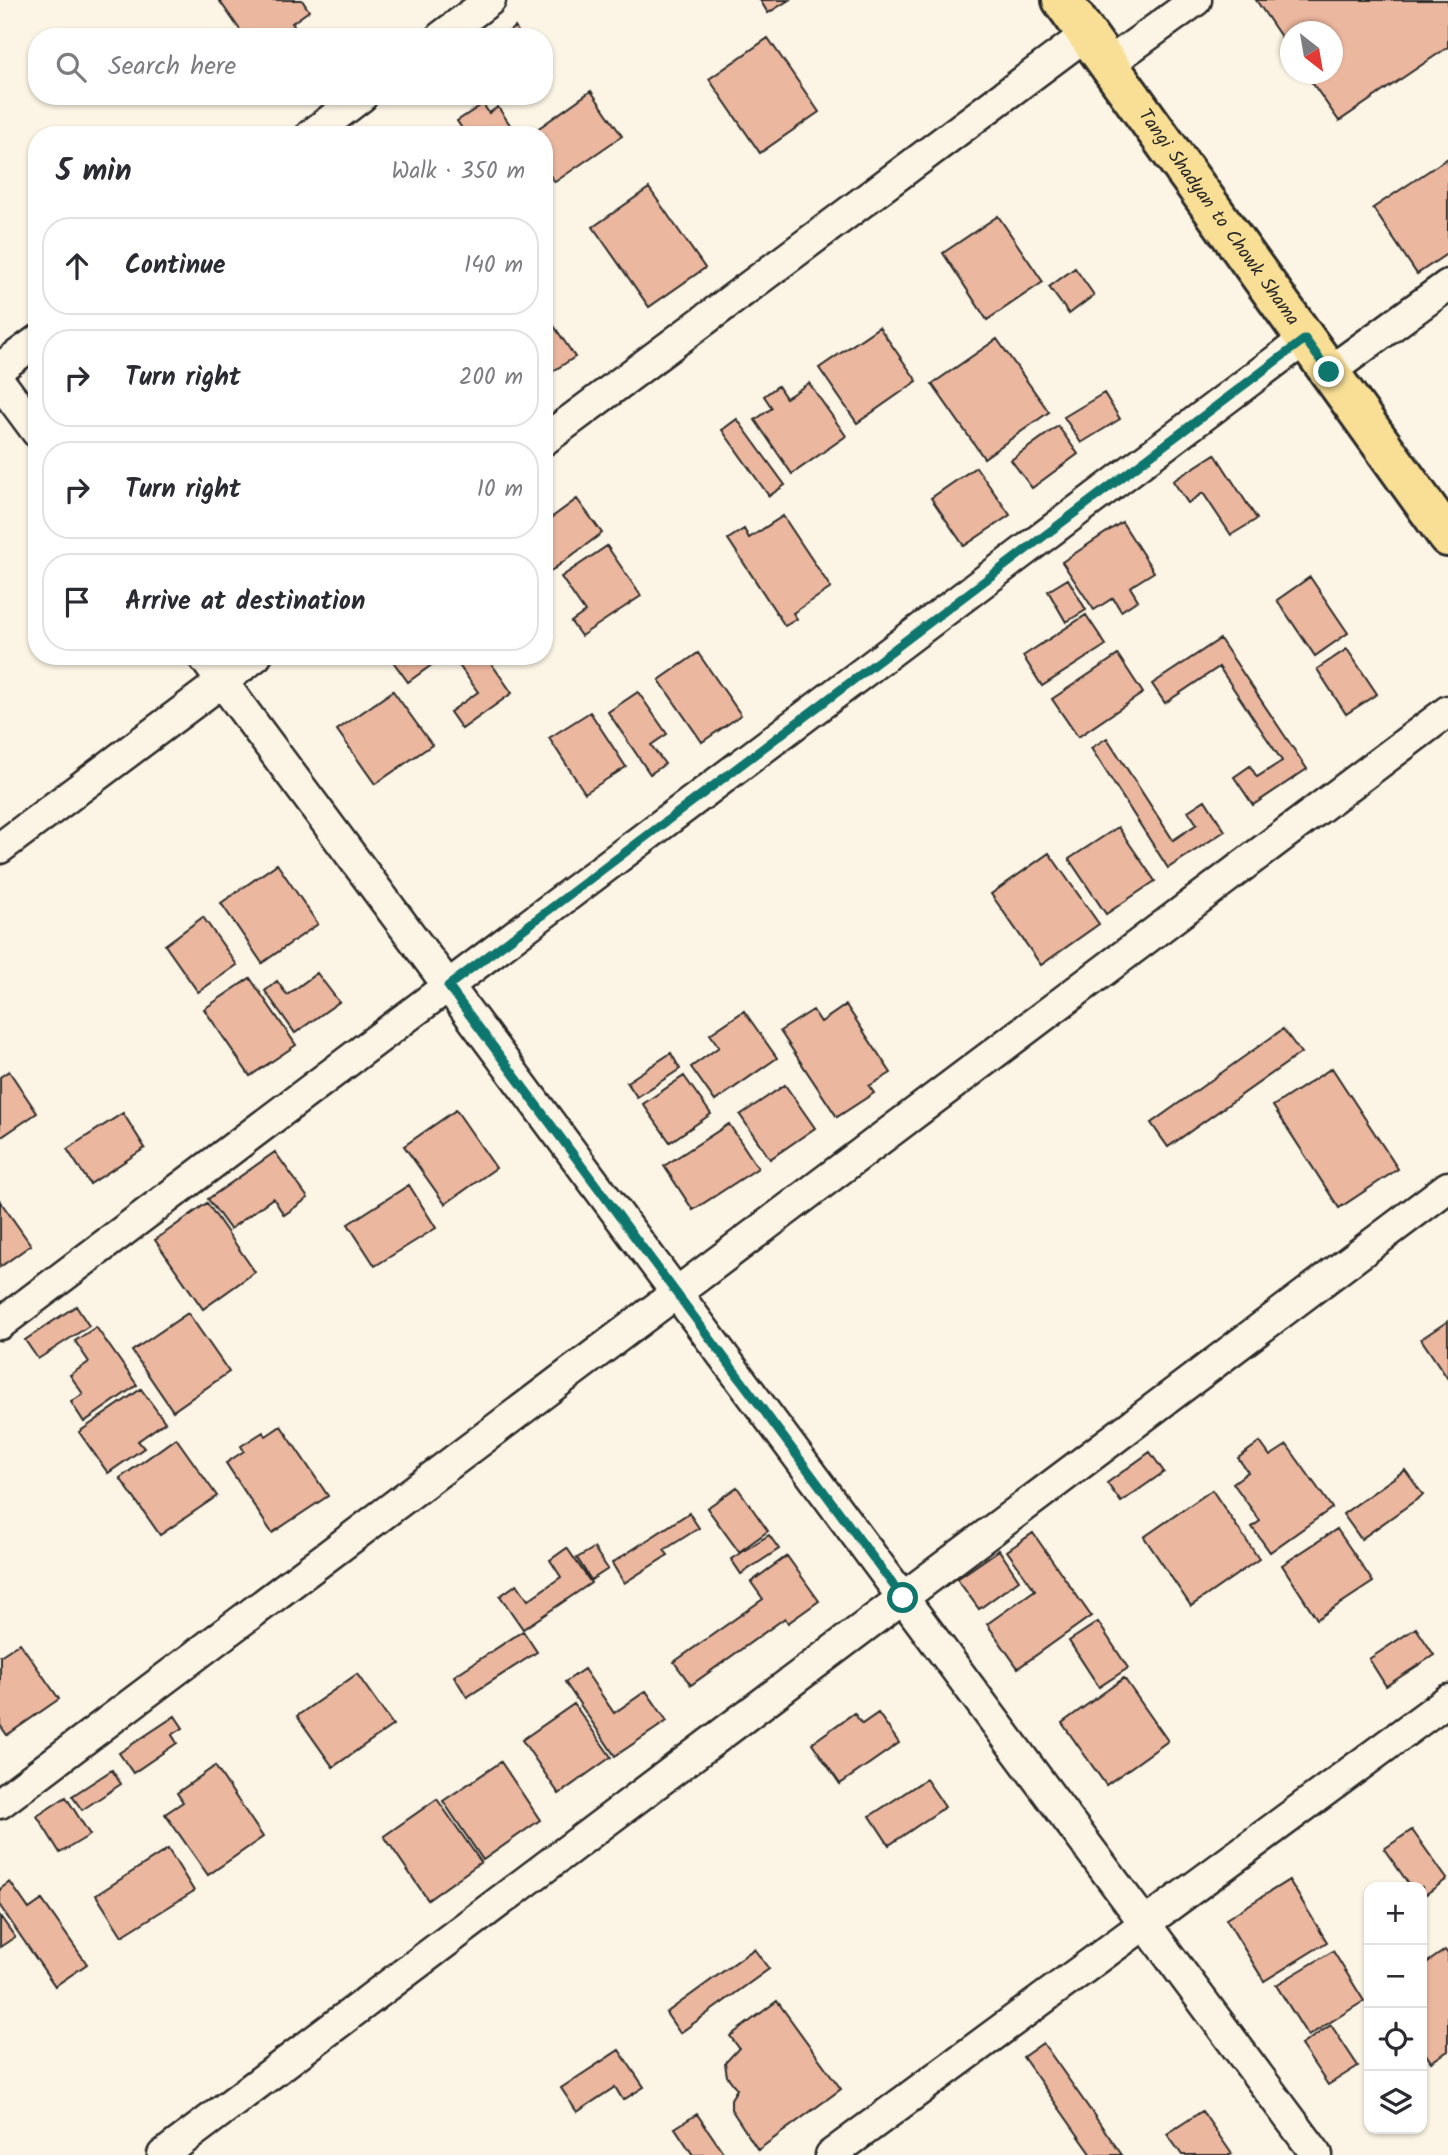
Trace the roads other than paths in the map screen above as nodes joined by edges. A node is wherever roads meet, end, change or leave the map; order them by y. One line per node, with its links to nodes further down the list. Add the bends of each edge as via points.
1 (490, 0): 4 (street)
2 (1062, 0): 5 (main road, Tangi Shadyan to Chowk Shama)
3 (1196, 0): 5 (street)
4 (453, 28)
5 (1097, 49): 9 (main road, Tangi Shadyan to Chowk Shama); 15 (street)
6 (350, 105): 7 (street)
7 (323, 126)
8 (1448, 285): 12 (street)
9 (1305, 339): 12 (main road, Tangi Shadyan to Chowk Shama); 22 (street)
10 (28, 348): 11 (street)
11 (0, 368)
12 (1329, 372): 16 (main road, Tangi Shadyan to Chowk Shama)
13 (0, 382): 14 (street)
14 (28, 420)
15 (553, 434)
16 (1448, 537)
17 (210, 665): 19 (street)
18 (244, 665): 19 (street)
19 (222, 682): 21 (street); 22 (street)
20 (1448, 710): 24 (street)
21 (0, 848)
22 (448, 986): 24 (street); 25 (street)
23 (1448, 1186): 26 (street)
24 (676, 1292): 26 (street); 28 (street)
25 (0, 1324)
26 (903, 1598): 29 (street); 30 (street)
27 (1448, 1700): 29 (street)
28 (0, 1803)
29 (1145, 1924): 31 (street); 32 (street)
30 (163, 2155)
31 (831, 2155)
32 (1317, 2155)

